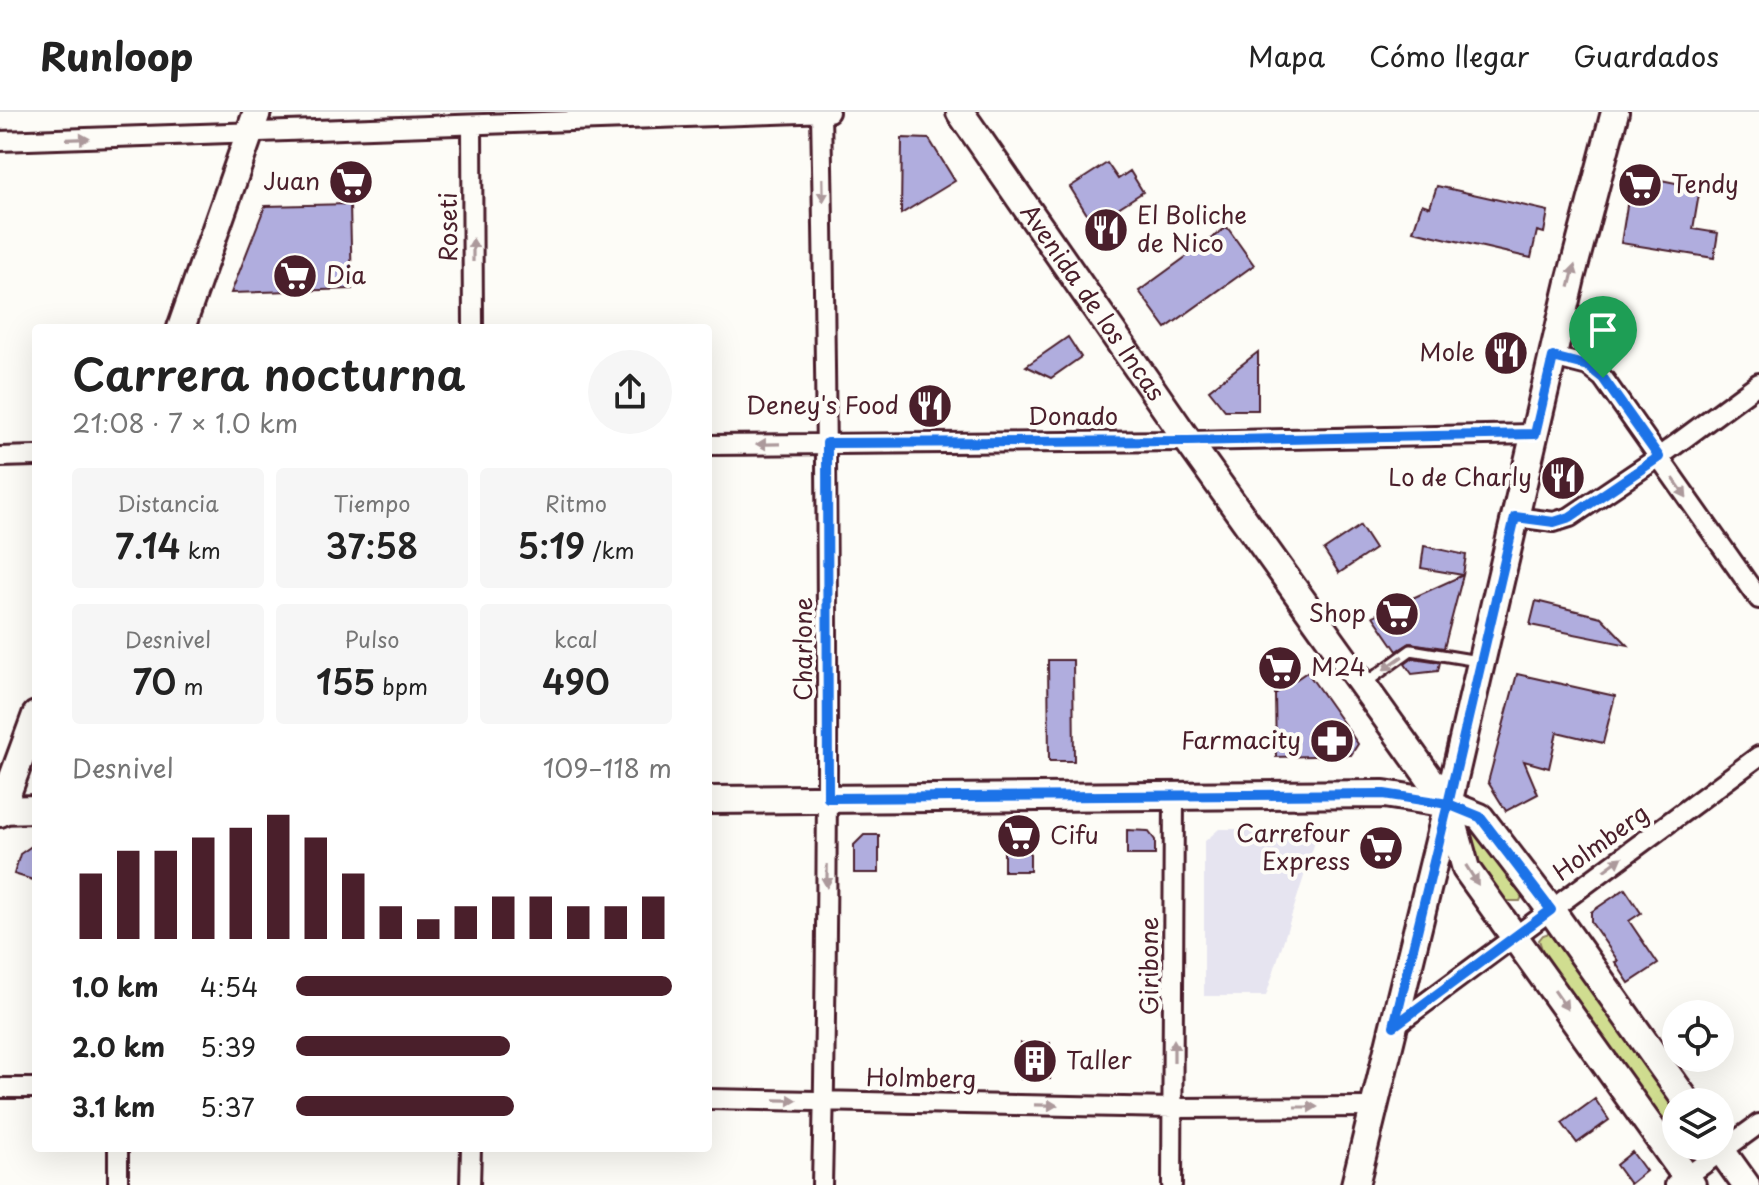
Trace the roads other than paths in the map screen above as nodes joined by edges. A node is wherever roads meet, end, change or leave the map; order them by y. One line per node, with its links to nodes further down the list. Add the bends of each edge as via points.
1 (821, 112): 2 (street); 6 (street); 14 (street, Charlone, one-way to 14)
2 (829, 112)
3 (960, 112): 13 (main road, Avenida de los Incas)
4 (1615, 112): 10 (main road, one-way to 4)
5 (253, 123): 6 (street); 7 (street, one-way to 5); 8 (main road)
6 (472, 125): 9 (street, Roseti, one-way to 6)
7 (0, 141)
8 (182, 324)
9 (473, 324)
10 (1553, 357): 12 (main road); 18 (street, via 1588,366 1603,378)
11 (1759, 383): 18 (street)
12 (1535, 434): 13 (street, Donado); 19 (main road)
13 (1188, 441): 14 (street, Donado); 22 (main road, Avenida de los Incas)
14 (827, 443): 15 (street, Donado, one-way to 15); 26 (street, Charlone)
15 (712, 445)
16 (32, 456): 17 (street)
17 (0, 457)
18 (1659, 457): 19 (street, via 1570,517 1554,522); 20 (street, one-way to 20)
19 (1515, 517): 21 (main road)
20 (1759, 599)
21 (1481, 662): 22 (lane, one-way to 22, via 1411,650); 28 (main road)
22 (1363, 685): 28 (main road, Avenida de los Incas)
23 (32, 726): 30 (main road)
24 (1759, 756): 31 (street, Holmberg, one-way to 24)
25 (1174, 794): 26 (main road); 28 (main road, via 1384,794); 40 (street, Giribone, one-way to 25)
26 (828, 798): 27 (main road); 38 (street, Charlone, one-way to 38)
27 (712, 800)
28 (1448, 804): 31 (main road, Avenida de los Incas, via 1480,817); 32 (main road, Avenida de los Incas, one-way to 32, via 1466,869); 33 (main road)
29 (32, 809): 30 (main road)
30 (0, 810)
31 (1551, 910): 32 (street, Holmberg); 36 (main road, Avenida de los Incas)
32 (1515, 936): 33 (street, Holmberg); 47 (main road, Avenida de los Incas, one-way to 47)
33 (1394, 1026): 39 (main road)
34 (0, 1088): 35 (street)
35 (32, 1088)
36 (1677, 1088)
37 (712, 1099): 38 (street, Holmberg, one-way to 38)
38 (824, 1101): 40 (street, Holmberg, one-way to 40); 50 (street, Charlone)
39 (1374, 1107): 40 (street, Holmberg, one-way to 39); 52 (main road)
40 (1174, 1108): 51 (street, Giribone)
41 (1759, 1124): 42 (street)
42 (1734, 1139)
43 (118, 1152): 48 (street)
44 (471, 1152): 49 (street)
45 (1708, 1160): 47 (street)
46 (1728, 1160): 53 (main road)
47 (1685, 1182)
48 (118, 1185)
49 (470, 1185)
50 (822, 1185)
51 (1172, 1185)
52 (1355, 1185)
53 (1746, 1185)

